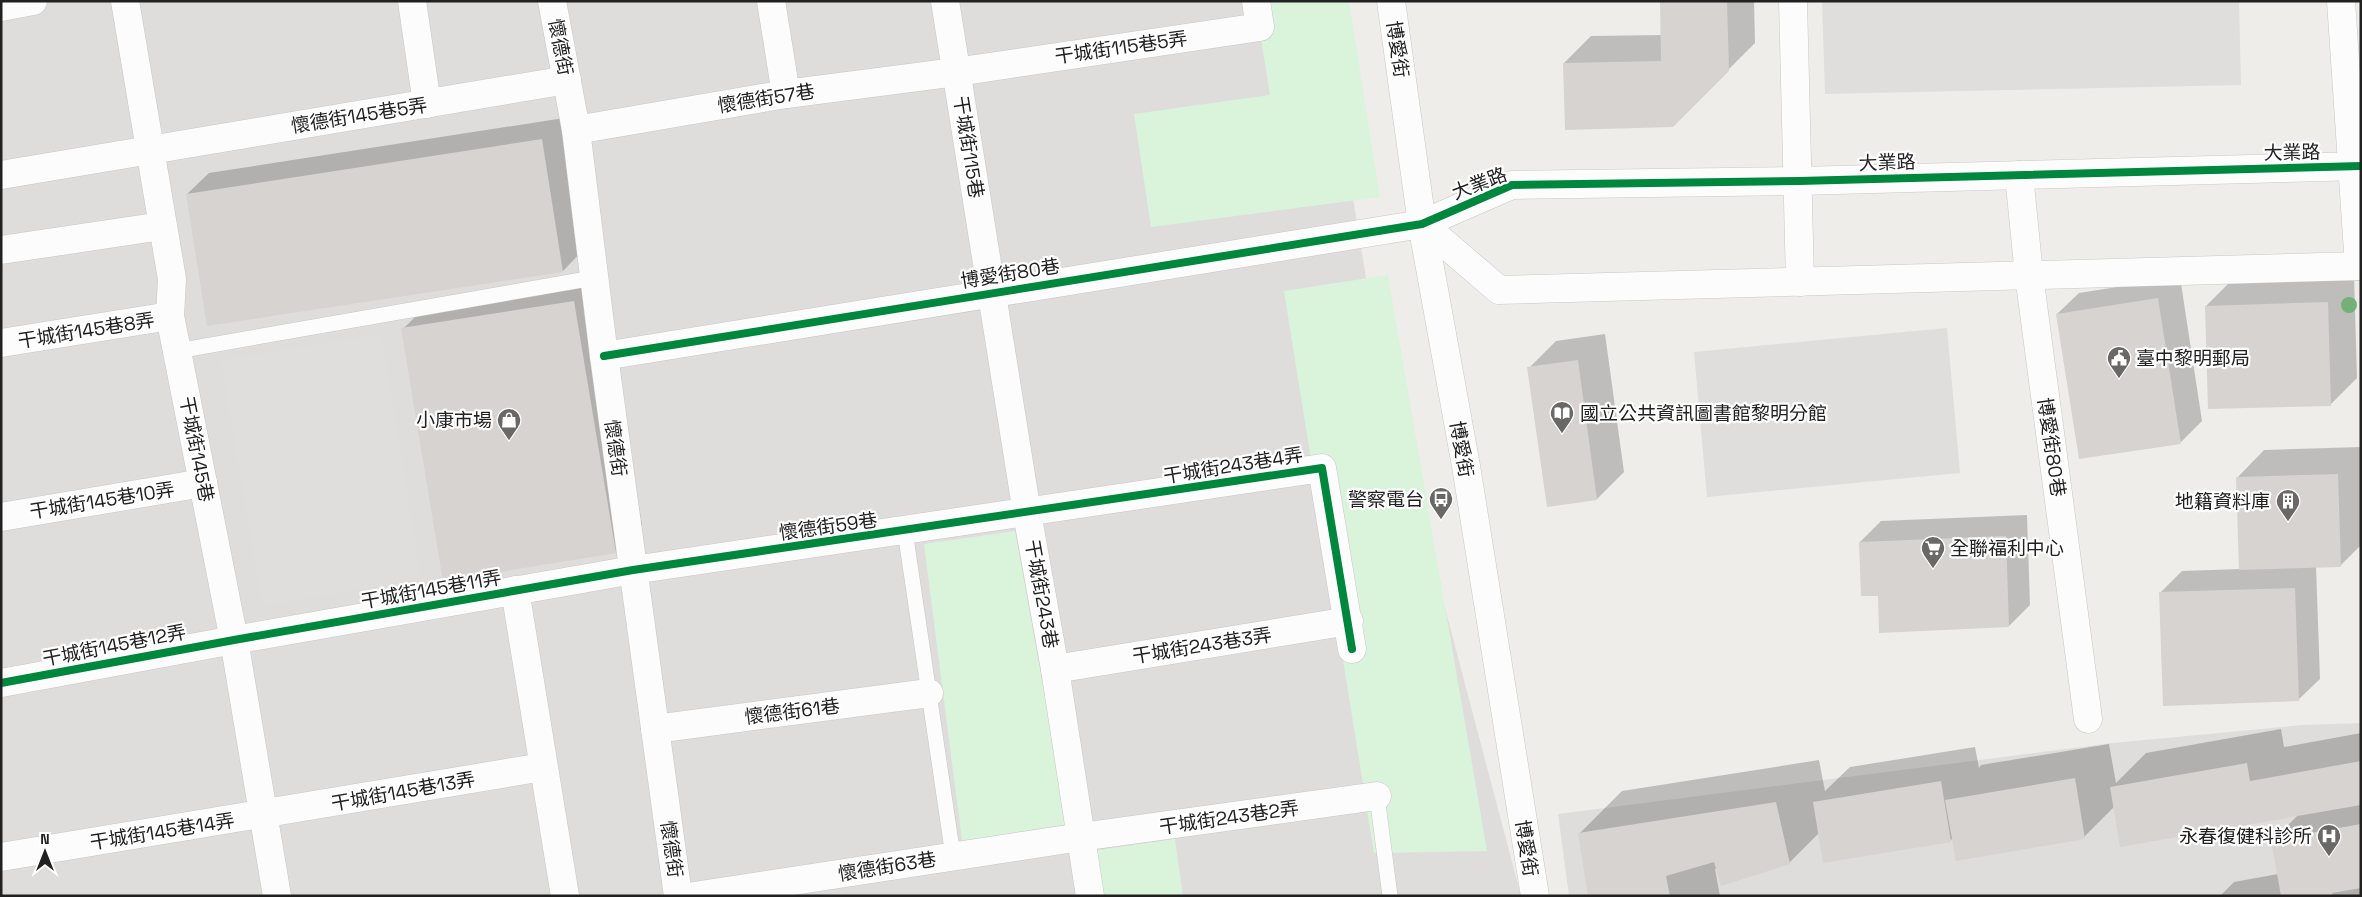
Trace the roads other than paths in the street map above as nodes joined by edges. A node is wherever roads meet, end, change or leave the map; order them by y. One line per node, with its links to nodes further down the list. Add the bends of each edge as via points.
1 (33, 1): 11 (street)
2 (125, 1): 17 (street, 干城街145巷)
3 (412, 1): 15 (street)
4 (552, 1): 13 (street, 懷德街)
5 (771, 1): 14 (street)
6 (945, 1): 12 (street, 干城街115巷)
7 (1256, 1): 12 (street, 干城街115巷5弄, via 1260,26)
8 (1391, 1): 22 (street, 博愛街)
9 (1793, 1): 21 (street)
10 (2341, 1): 18 (street)
11 (1, 7)
12 (956, 72): 14 (street, 懷德街57巷); 29 (street, 干城街115巷)
13 (567, 80): 15 (street, 懷德街145巷5弄); 16 (street, 懷德街)
14 (786, 94): 16 (street, 懷德街57巷)
15 (427, 104): 17 (street, 懷德街145巷5弄)
16 (576, 130): 27 (street, 懷德街)
17 (151, 149): 19 (street, 懷德街145巷5弄); 23 (street, 干城街145巷)
18 (2357, 166): 20 (street, 大業路); 25 (street)
19 (1, 175)
20 (2019, 175): 21 (street, 大業路); 26 (street, 博愛街80巷)
21 (1799, 181): 22 (street, 大業路, via 1512,185); 28 (street)
22 (1422, 224): 28 (street, via 1499,290); 29 (street, 博愛街80巷); 60 (street, 博愛街, via 1466,466)
23 (162, 226): 24 (street); 30 (street, 干城街145巷, via 172,279)
24 (1, 250)
25 (2360, 266): 26 (street)
26 (2029, 275): 28 (street); 46 (street, 博愛街80巷)
27 (593, 278): 32 (lane); 33 (street, 懷德街)
28 (1800, 282)
29 (992, 293): 33 (street, 博愛街80巷); 35 (street, 干城街243巷)
30 (170, 316): 31 (street, 干城街145巷8弄); 32 (street, 干城街145巷)
31 (1, 343)
32 (177, 351): 34 (street, 干城街145巷)
33 (604, 356): 38 (street, 懷德街)
34 (203, 484): 36 (street, 干城街145巷10弄); 41 (street, 干城街145巷)
35 (1027, 513): 37 (street, 懷德街59巷); 40 (street, 干城街243巷4弄, via 1322,468); 43 (street, 干城街243巷)
36 (1, 517)
37 (906, 532): 38 (street, 懷德街59巷); 45 (lane)
38 (633, 570): 39 (street, 干城街145巷11弄); 47 (street, 懷德街)
39 (515, 590): 41 (street, 干城街145巷11弄); 48 (street)
40 (1349, 621): 42 (street, 干城街243巷4弄); 43 (street, 干城街243巷3弄)
41 (234, 640): 44 (street, 干城街145巷12弄); 50 (street, 干城街145巷)
42 (1352, 650)
43 (1055, 669): 51 (street, 干城街243巷)
44 (1, 683)
45 (929, 693): 47 (street, 懷德街61巷); 52 (lane)
46 (2088, 719)
47 (655, 729): 56 (street, 懷德街)
48 (543, 767): 50 (street, 干城街145巷13弄); 55 (street)
49 (1377, 796): 51 (street, 干城街243巷2弄); 59 (lane)
50 (263, 814): 53 (street, 干城街145巷14弄); 54 (street, 干城街145巷)
51 (1081, 837): 52 (street, 懷德街63巷); 58 (street, 干城街243巷)
52 (953, 856): 57 (street, 懷德街63巷)
53 (1, 857)
54 (277, 896)
55 (565, 896)
56 (678, 896)
57 (694, 896)
58 (1090, 896)
59 (1390, 896)
60 (1535, 896)

